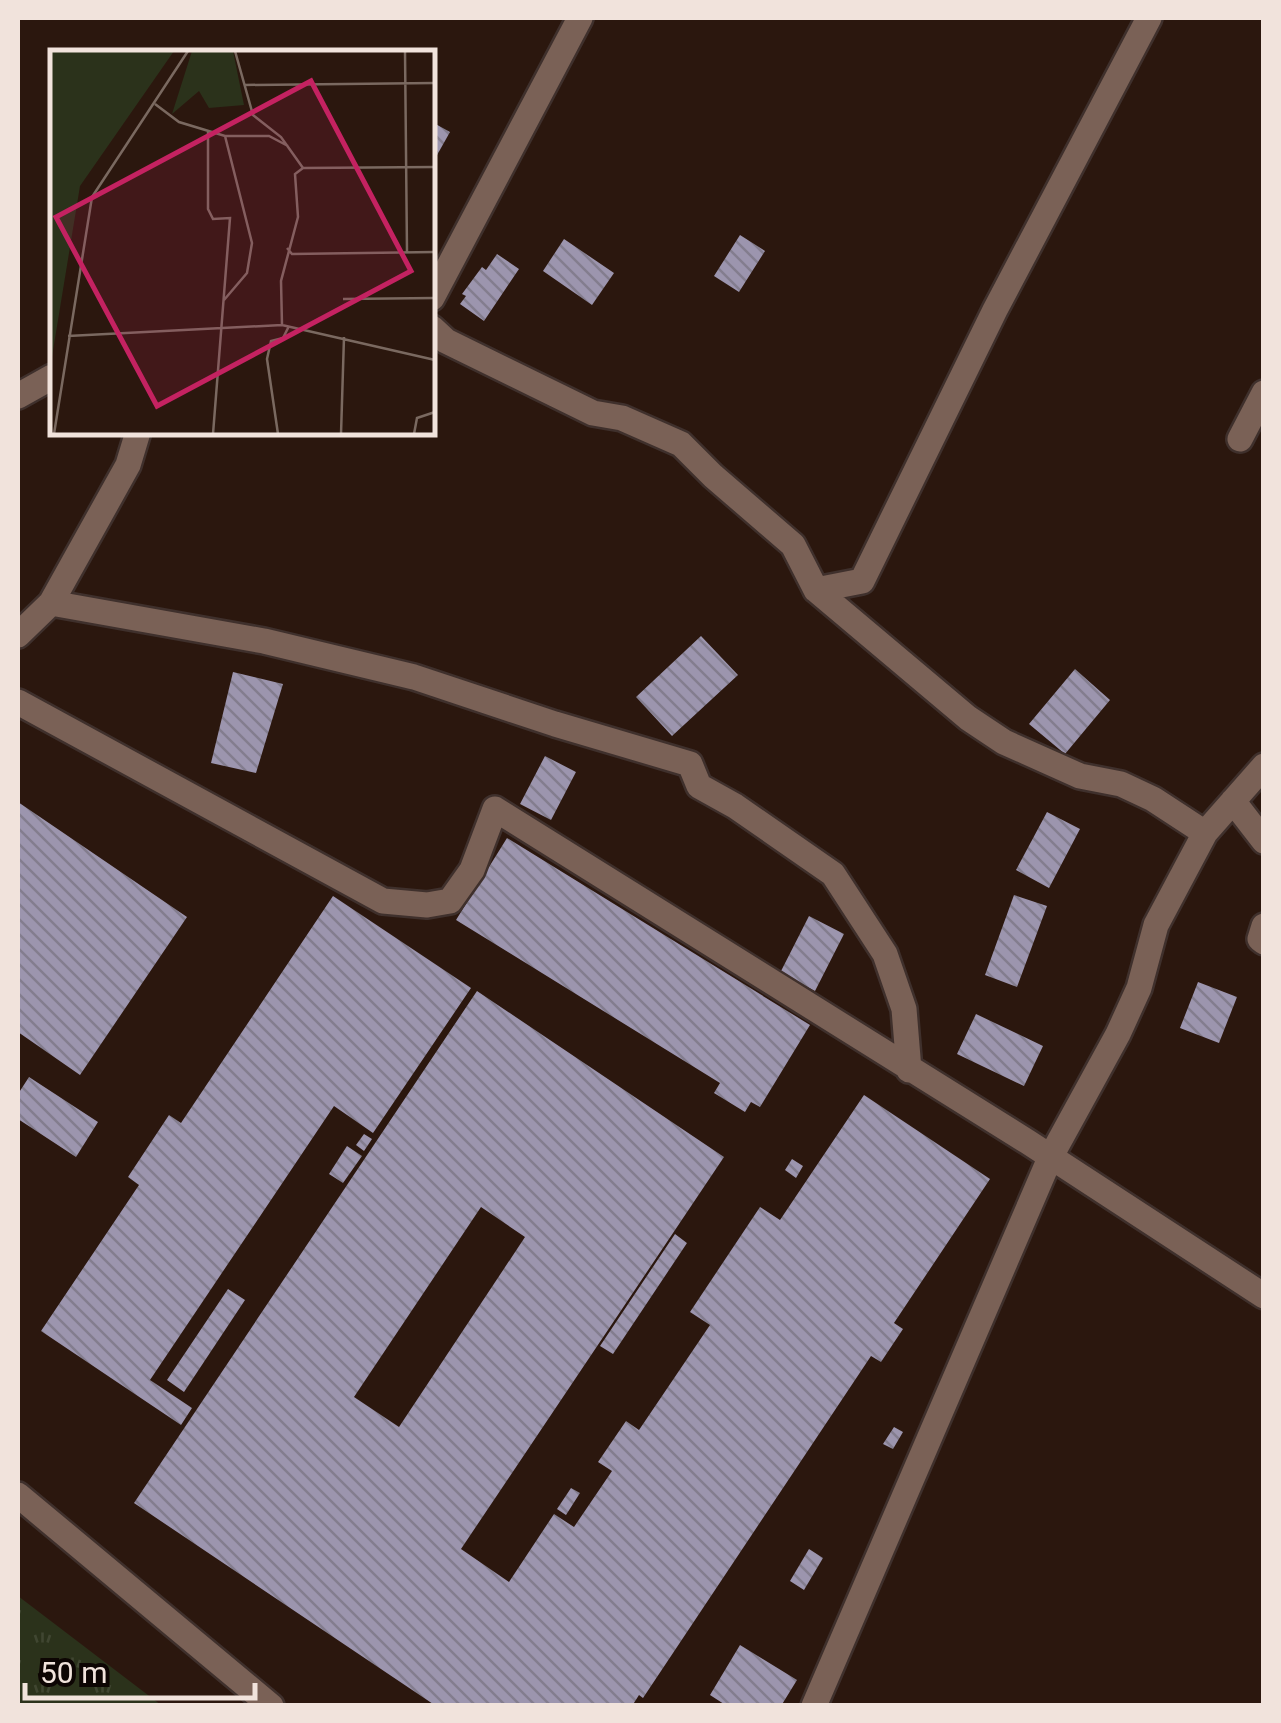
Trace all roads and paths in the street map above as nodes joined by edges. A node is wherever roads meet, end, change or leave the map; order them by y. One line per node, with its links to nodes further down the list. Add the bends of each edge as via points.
1 (580, 18): 3 (street)
2 (1149, 18): 10 (street, via 862,581)
3 (435, 286)
4 (435, 331): 10 (street, via 593,413 681,444 793,546)
5 (50, 379): 7 (street)
6 (1264, 393): 9 (street)
7 (18, 396)
8 (137, 435): 11 (street, via 128,465)
9 (1240, 438)
10 (816, 590): 16 (street, via 1004,742 1080,776 1153,798)
11 (52, 604): 12 (street); 20 (street, via 264,641 414,678 690,764 699,786 833,874 885,954 904,1010)
12 (18, 635)
13 (18, 702): 20 (street, via 384,901 450,901 472,870 494,809)
14 (1264, 766): 15 (street)
15 (1233, 800): 16 (street); 17 (street)
16 (1205, 833): 21 (street, via 1156,925 1118,1034)
17 (1264, 841)
18 (1264, 926): 19 (street)
19 (1264, 942)
20 (908, 1070): 21 (street)
21 (1050, 1158): 22 (street); 25 (street)
22 (1264, 1296)
23 (18, 1495): 24 (street)
24 (272, 1706)
25 (814, 1706)

